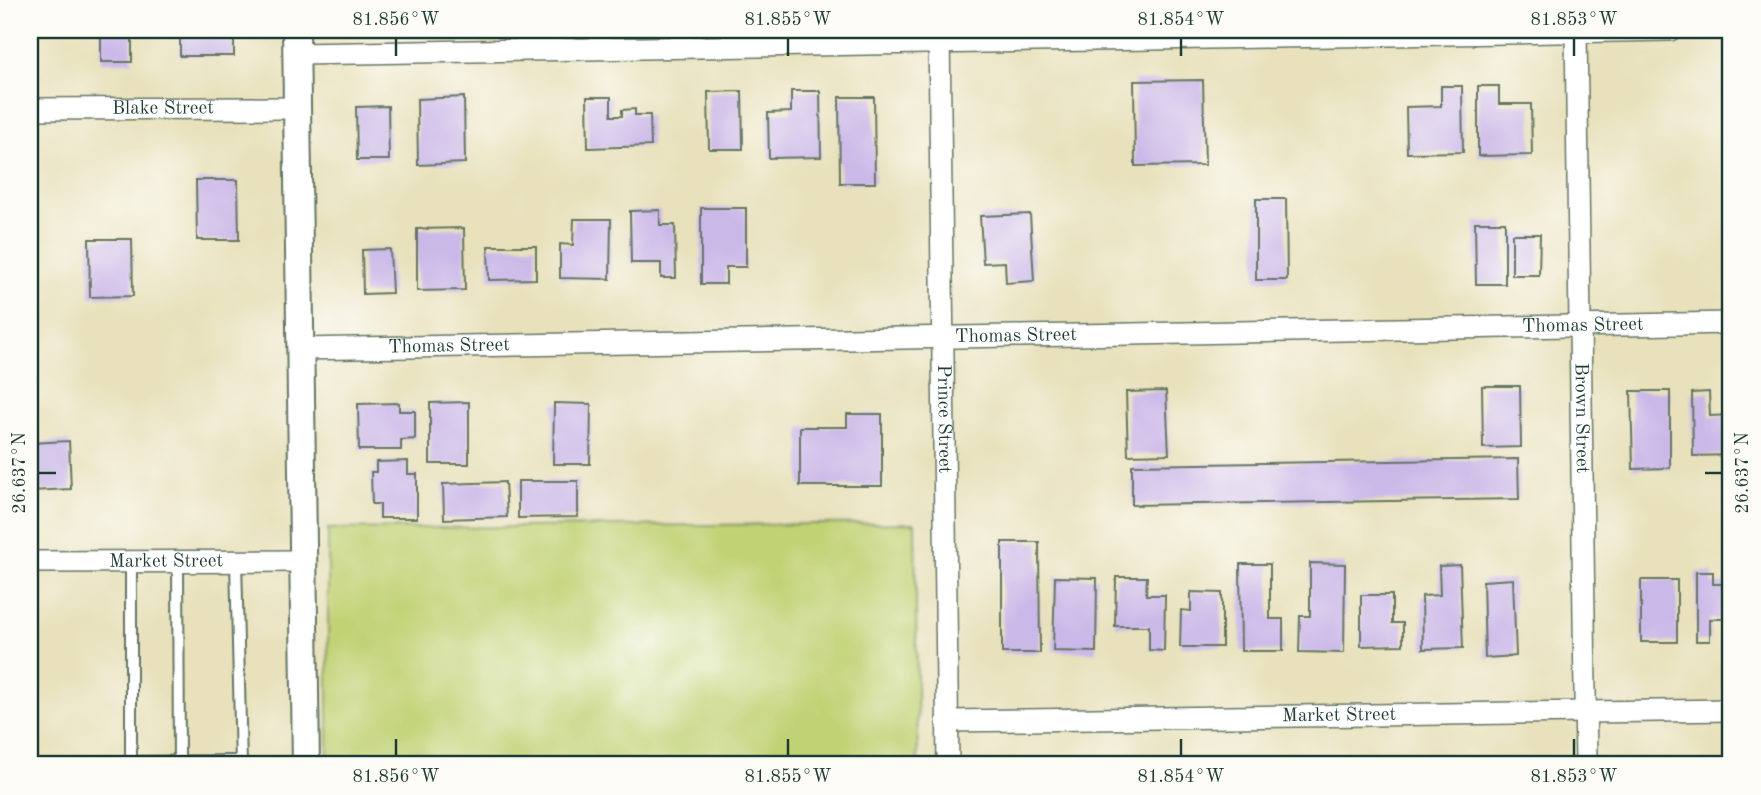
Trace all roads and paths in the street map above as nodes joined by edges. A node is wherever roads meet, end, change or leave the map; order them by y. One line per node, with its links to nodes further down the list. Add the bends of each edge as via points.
1 (1670, 30): 2 (street)
2 (1576, 31): 3 (street); 8 (street, Brown Street)
3 (939, 37): 4 (street); 9 (street, Prince Street)
4 (296, 42): 5 (street)
5 (297, 108): 6 (street, Blake Street); 10 (street)
6 (30, 109)
7 (1731, 323): 8 (street, Thomas Street)
8 (1580, 326): 9 (street, Thomas Street); 17 (street, Brown Street)
9 (944, 337): 10 (street, Thomas Street); 18 (street, Prince Street)
10 (300, 349): 14 (street)
11 (131, 561): 12 (street, Market Street); 15 (street, Market Street); 19 (lane, via 131,762)
12 (178, 561): 13 (street, Market Street); 19 (lane)
13 (236, 561): 14 (street, Market Street); 20 (lane)
14 (304, 561): 21 (street)
15 (30, 562)
16 (1731, 710): 17 (street, Market Street)
17 (1585, 711): 18 (street, Market Street); 23 (street, Brown Street)
18 (947, 721): 22 (street, Prince Street)
19 (179, 761): 20 (lane)
20 (241, 763)
21 (306, 765)
22 (948, 765)
23 (1586, 765)

